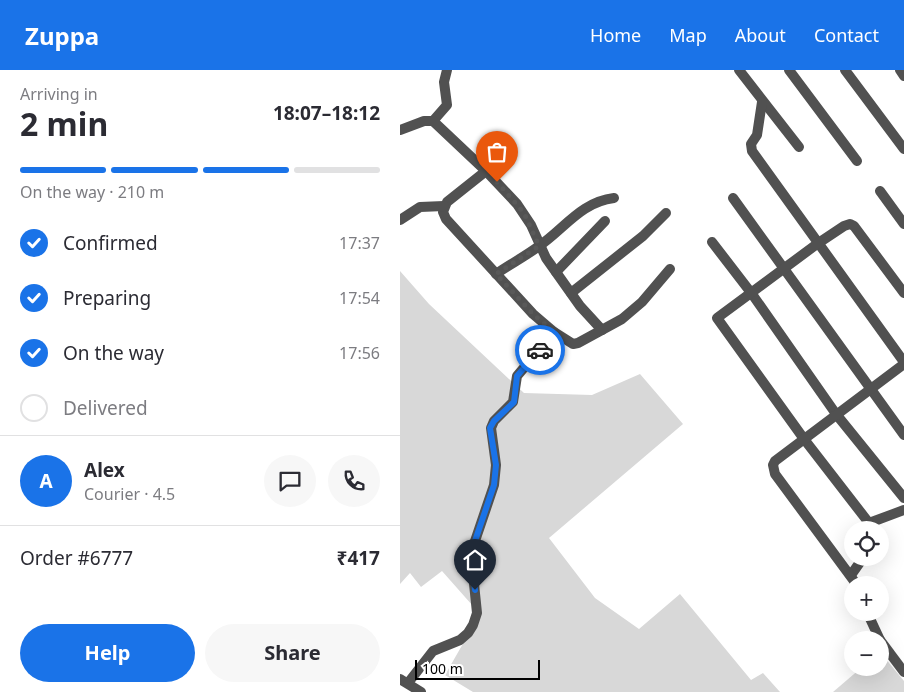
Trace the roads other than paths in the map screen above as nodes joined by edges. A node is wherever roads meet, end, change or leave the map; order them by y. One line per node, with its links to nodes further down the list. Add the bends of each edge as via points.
1 (447, 70): 8 (street, via 444,85 447,105)
2 (739, 70): 7 (street)
3 (789, 70): 12 (street)
4 (845, 70): 10 (street)
5 (900, 70): 6 (street)
6 (904, 76)
7 (762, 102): 11 (street); 23 (street, via 752,151)
8 (433, 121): 9 (street); 13 (street)
9 (400, 130)
10 (902, 144)
11 (799, 147)
12 (856, 161)
13 (486, 171): 17 (street); 24 (street, via 524,213)
14 (880, 191): 21 (street)
15 (614, 198): 24 (street, via 582,209)
16 (733, 198): 26 (street)
17 (444, 206): 19 (street, via 420,207); 28 (street, via 446,219)
18 (666, 213): 29 (street, via 643,236)
19 (400, 220)
20 (606, 221): 27 (street)
21 (904, 224)
22 (712, 242): 30 (street)
23 (818, 244): 26 (street); 31 (street, via 844,226 854,226); 34 (street)
24 (539, 246): 27 (street); 28 (street)
25 (670, 269): 32 (street, via 642,302)
26 (785, 269): 30 (street); 35 (street)
27 (556, 272): 29 (street)
28 (496, 274): 33 (street)
29 (571, 293): 32 (street)
30 (752, 294): 36 (street); 38 (street, via 717,318)
31 (904, 294)
32 (602, 330): 33 (street, via 573,344)
33 (554, 332): 47 (street, via 517,376 514,402 490,428 496,465 494,485 473,547 477,613 473,625 460,640 433,651)
34 (904, 363): 35 (street)
35 (870, 389): 36 (street); 37 (street)
36 (836, 414): 38 (street); 39 (street)
37 (904, 436)
38 (804, 439): 41 (street); 44 (street, via 774,461 774,470)
39 (904, 498)
40 (904, 510): 42 (street)
41 (865, 521)
42 (880, 521)
43 (858, 566): 44 (street)
44 (851, 576)
45 (889, 652): 46 (street)
46 (904, 672)
47 (404, 681): 48 (street)
48 (421, 692)

